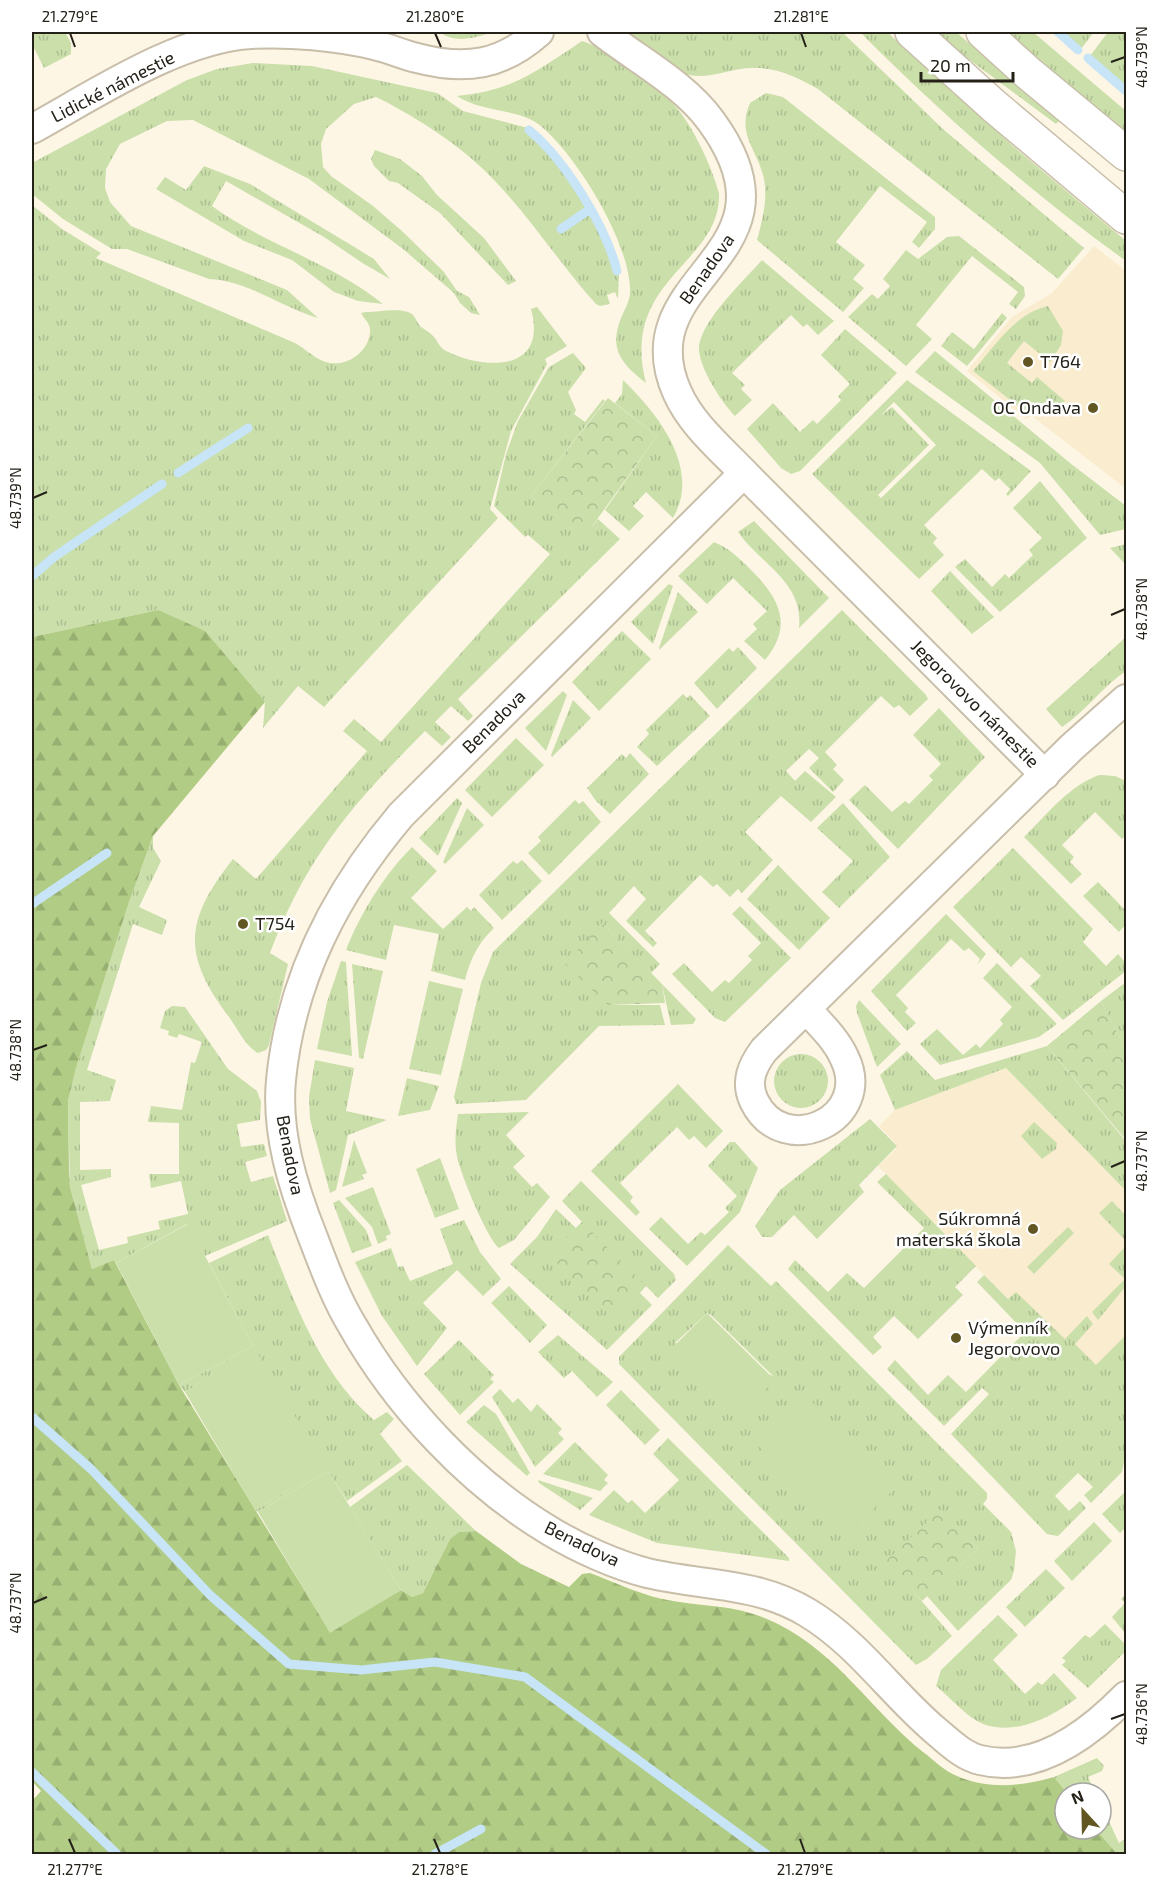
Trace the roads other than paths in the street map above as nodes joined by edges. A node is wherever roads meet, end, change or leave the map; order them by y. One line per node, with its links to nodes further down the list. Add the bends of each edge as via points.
1 (539, 32): 5 (street, Lidické námestie, via 507,55 481,64 450,65 417,58)
2 (602, 32): 9 (street, Benadova, via 701,110 720,134 740,181 743,196 735,231 682,301 667,344 671,378 684,406)
3 (912, 32): 8 (street)
4 (983, 32): 7 (street)
5 (376, 38): 6 (street, Lidické námestie, via 252,34 223,39 164,59)
6 (32, 129)
7 (1126, 154)
8 (1126, 217)
9 (744, 473): 11 (street, Jegorovovo námestie); 13 (street, Benadova, via 401,815 348,884 327,919 285,1053 281,1123 296,1193 336,1294 376,1364 468,1469 551,1532 646,1573 748,1588 808,1612 943,1737 966,1755 982,1761 1011,1762 1044,1755 1068,1744 1106,1717)
10 (1121, 714): 11 (street)
11 (1045, 775): 12 (street, Jegorovovo námestie)
12 (807, 1010)
13 (1126, 1696)

